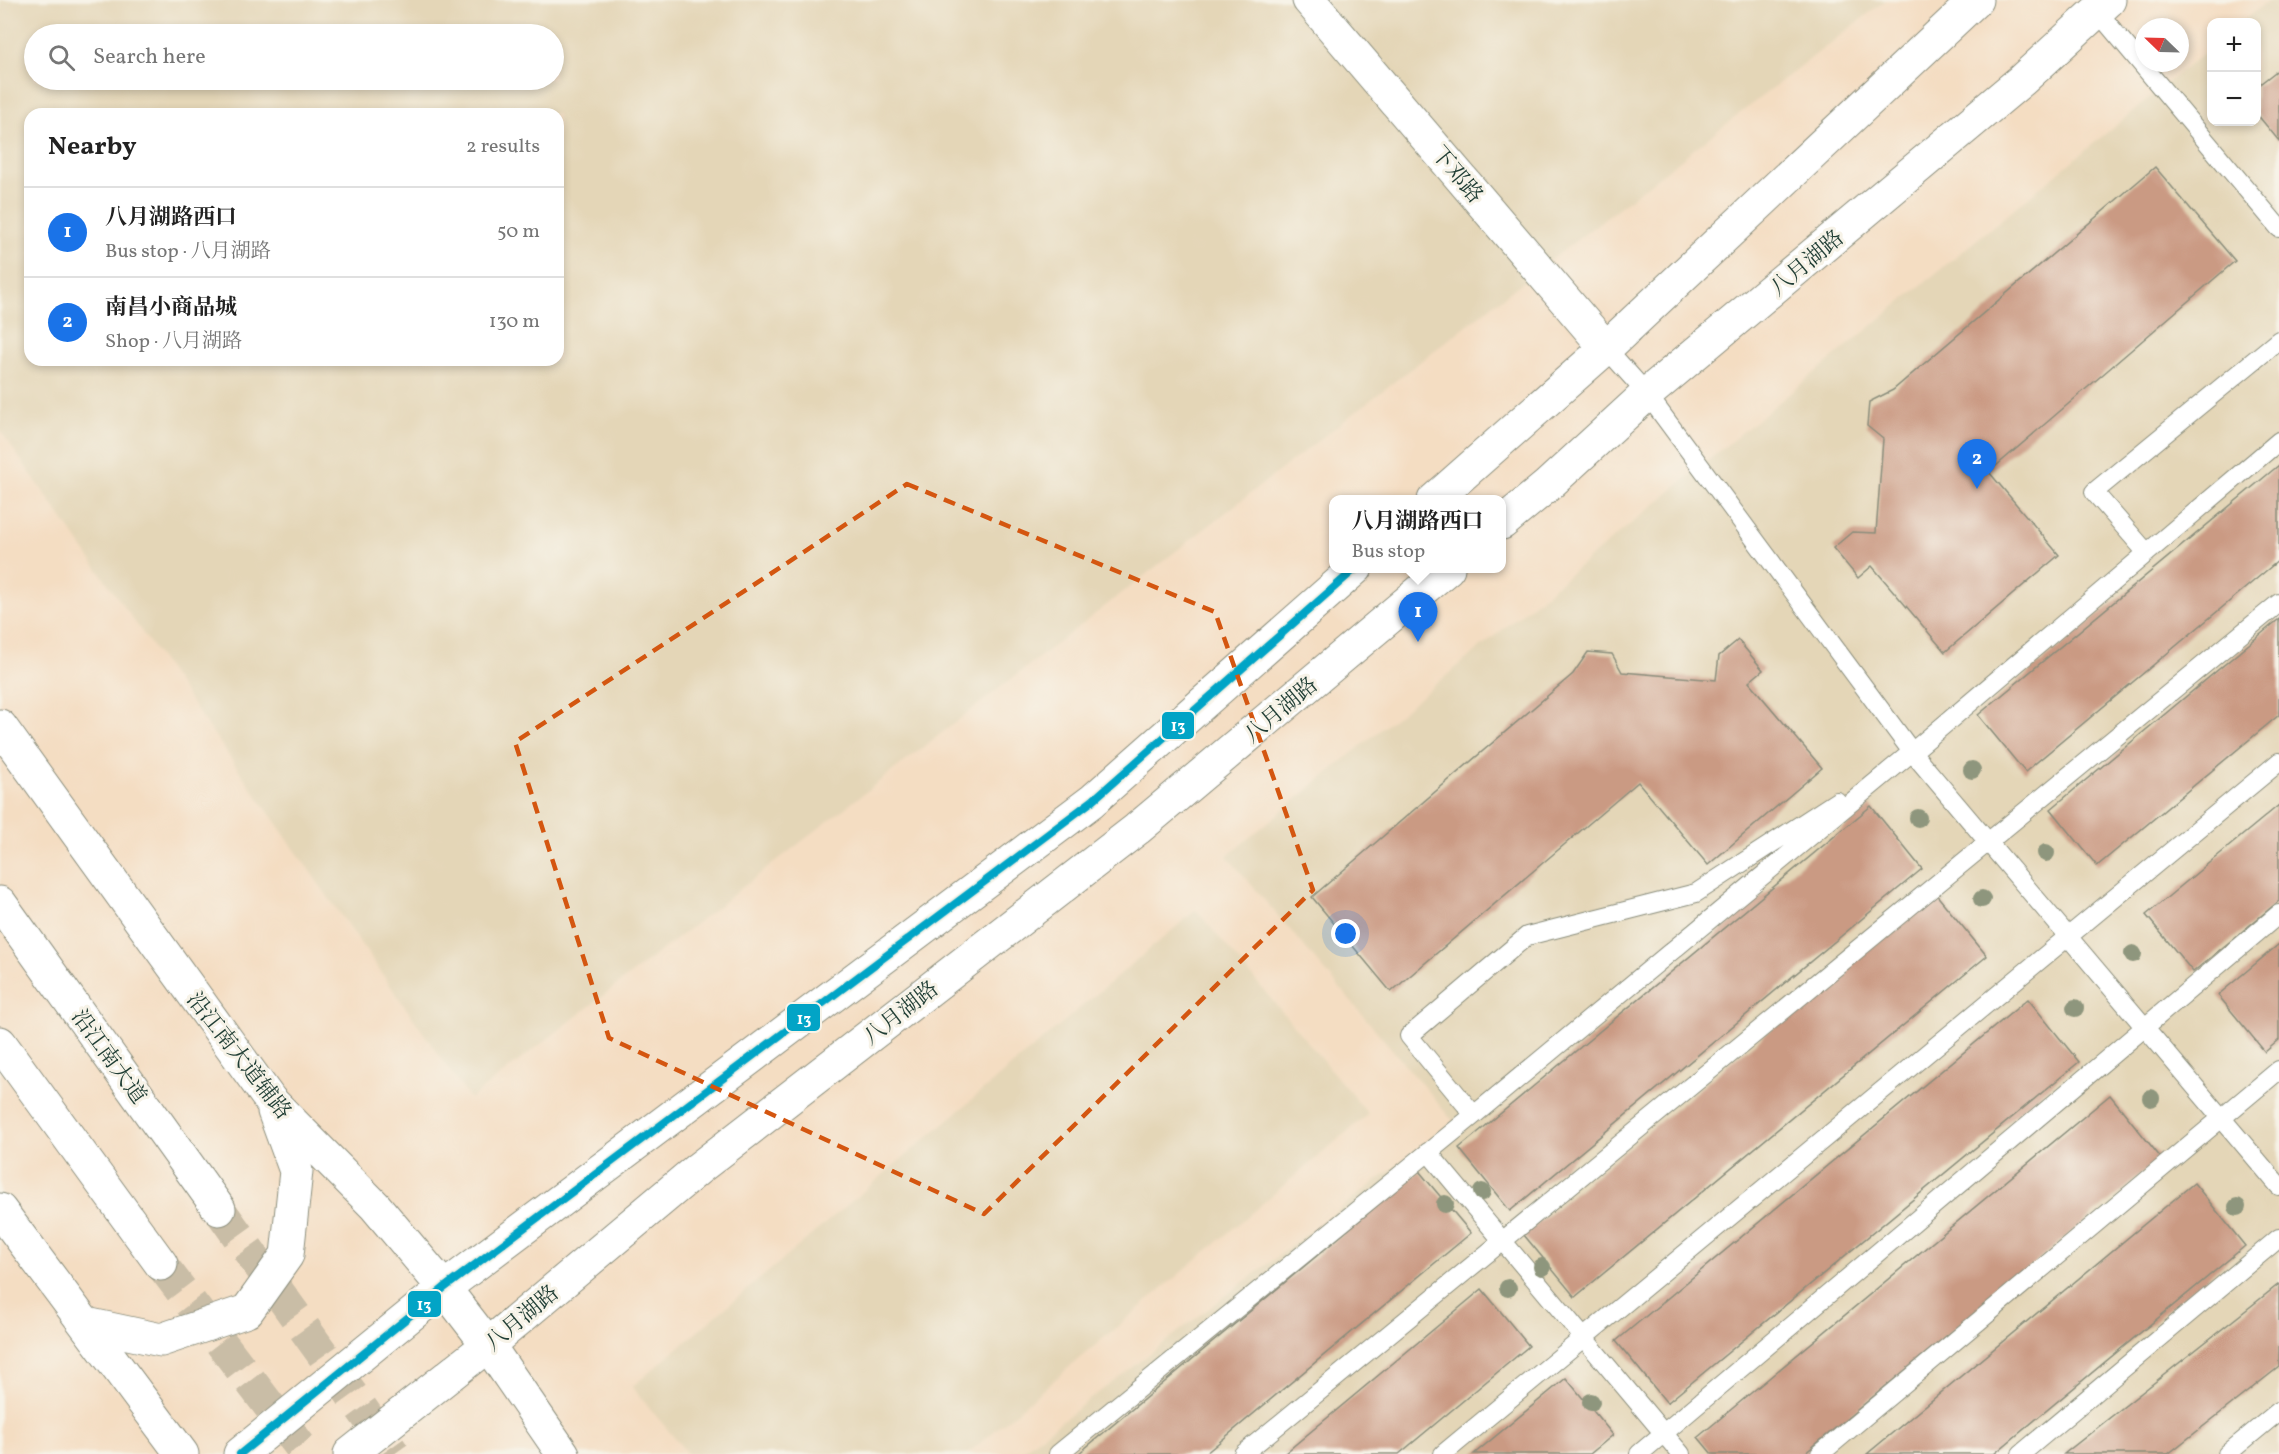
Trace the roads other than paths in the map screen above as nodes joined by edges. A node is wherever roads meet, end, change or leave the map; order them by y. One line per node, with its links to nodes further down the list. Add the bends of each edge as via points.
1 (1309, 0): 6 (main road, 下邓路)
2 (1976, 0): 6 (main road)
3 (2103, 6): 4 (lane); 7 (main road, 八月湖路, via 2022,80)
4 (2279, 228)
5 (2279, 340): 11 (lane, via 2094,492)
6 (1606, 348): 7 (lane); 9 (main road)
7 (1647, 394): 10 (main road, 八月湖路); 16 (lane)
8 (2279, 441): 11 (lane)
9 (1440, 495)
10 (1506, 521)
11 (2147, 553): 16 (lane)
12 (1350, 573): 35 (main road, via 1092,801)
13 (1442, 573): 38 (main road, 八月湖路, via 1137,829 699,1168)
14 (2279, 603): 18 (lane)
15 (0, 726): 25 (main road, 沿江南大道辅路)
16 (1912, 752): 18 (lane); 26 (lane); 26 (lane, via 1696,893 1527,936 1408,1036)
17 (2279, 762): 21 (lane)
18 (1988, 842): 21 (lane); 33 (lane)
19 (0, 903): 30 (main road, 沿江南大道)
20 (2279, 914): 22 (lane)
21 (2068, 937): 22 (lane); 37 (lane)
22 (2145, 1027): 27 (lane); 40 (lane)
23 (0, 1043): 34 (main road)
24 (2279, 1070): 27 (lane)
25 (270, 1100): 35 (main road, 沿江南大道辅路, via 375,1206); 36 (main road, via 296,1171 287,1255 247,1311 161,1340)
26 (1474, 1115): 28 (lane)
27 (2222, 1118): 29 (lane); 50 (lane)
28 (1428, 1152): 33 (lane); 45 (lane)
29 (2279, 1186)
30 (219, 1209)
31 (0, 1210): 36 (main road)
32 (2279, 1238): 51 (lane)
33 (1503, 1241): 37 (lane); 46 (lane)
34 (161, 1264)
35 (444, 1288): 38 (main road, 沿江南大道辅路); 42 (main road)
36 (86, 1324): 41 (main road)
37 (1584, 1338): 40 (lane); 47 (lane)
38 (488, 1344): 43 (main road, 八月湖路); 44 (main road, 沿江南大道辅路)
39 (2279, 1411): 52 (lane)
40 (1664, 1433): 48 (lane); 49 (lane)
41 (182, 1454)
42 (240, 1454)
43 (350, 1454)
44 (563, 1454)
45 (1058, 1454)
46 (1243, 1454)
47 (1443, 1454)
48 (1639, 1454)
49 (1681, 1454)
50 (1820, 1454)
51 (2021, 1454)
52 (2227, 1454)

